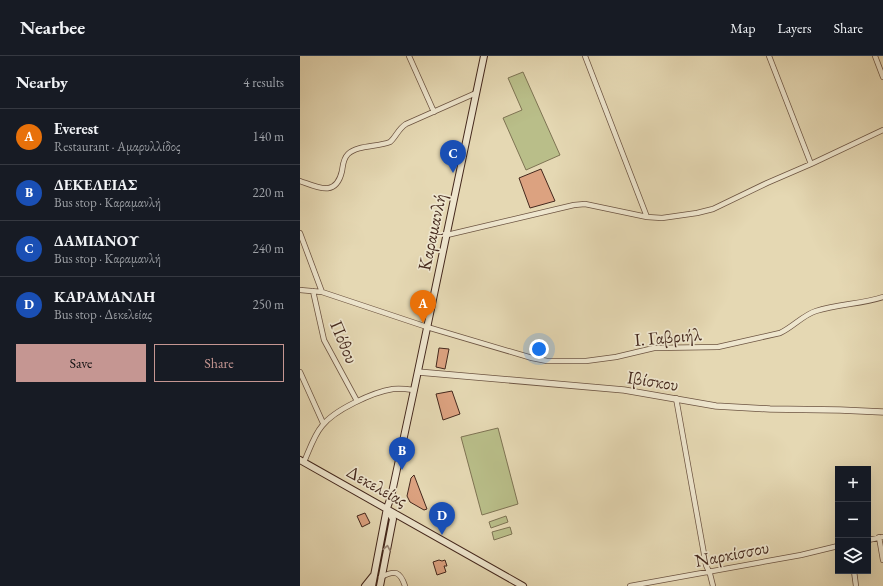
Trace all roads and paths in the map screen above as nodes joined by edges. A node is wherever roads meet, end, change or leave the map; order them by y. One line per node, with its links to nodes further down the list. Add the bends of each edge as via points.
1 (409, 56): 8 (street)
2 (484, 56): 7 (main road, Καραμανλή)
3 (585, 56): 12 (street)
4 (769, 56): 10 (street)
5 (875, 56): 6 (street)
6 (883, 76)
7 (476, 93): 8 (street); 14 (main road, Καραμανλή)
8 (434, 112): 11 (street, via 402,126 390,142 352,151 343,164 336,183 330,188 322,189)
9 (883, 130): 10 (street)
10 (811, 164): 12 (street, via 713,209 684,216)
11 (300, 181)
12 (647, 217): 14 (street, via 585,204)
13 (300, 233): 17 (street)
14 (447, 235): 19 (main road, Καραμανλή)
15 (300, 290): 16 (street, Ι. Γαβριήλ)
16 (313, 291): 17 (street, Ι. Γαβριήλ); 24 (street, Πόθου, via 324,340)
17 (322, 292): 19 (street, Ι. Γαβριήλ)
18 (883, 297): 19 (street, Ι. Γαβριήλ, via 817,310 780,333 718,347 654,348 586,361 547,361 532,358)
19 (428, 327): 21 (main road, Καραμανλή)
20 (300, 372): 26 (street)
21 (418, 372): 22 (main road, Καραμανλή); 23 (street, Ιβίσκου, via 617,389)
22 (414, 390): 24 (street, via 394,388); 28 (main road, Καραμανλή)
23 (676, 398): 25 (street, Ιβίσκου, via 716,406); 33 (street, via 696,515)
24 (357, 401): 26 (street)
25 (883, 412)
26 (323, 423): 27 (street)
27 (302, 461): 28 (main road, Δεκελείας)
28 (387, 508): 35 (main road, Καραμανλή); 36 (main road, one-way to 28, via 393,519); 41 (main road, Δεκελείας)
29 (881, 537): 30 (street); 32 (street)
30 (871, 539)
31 (835, 547): 33 (street, Ναρκίσσου)
32 (883, 560)
33 (709, 572): 42 (street, Ναρκίσσου); 43 (street)
34 (854, 574): 44 (street)
35 (374, 575): 37 (main road); 38 (main road, Καραμανλή)
36 (381, 578): 39 (main road); 40 (street, via 390,573 397,573)
37 (365, 586)
38 (372, 586)
39 (380, 586)
40 (405, 586)
41 (523, 586)
42 (630, 586)
43 (713, 586)
44 (856, 586)

